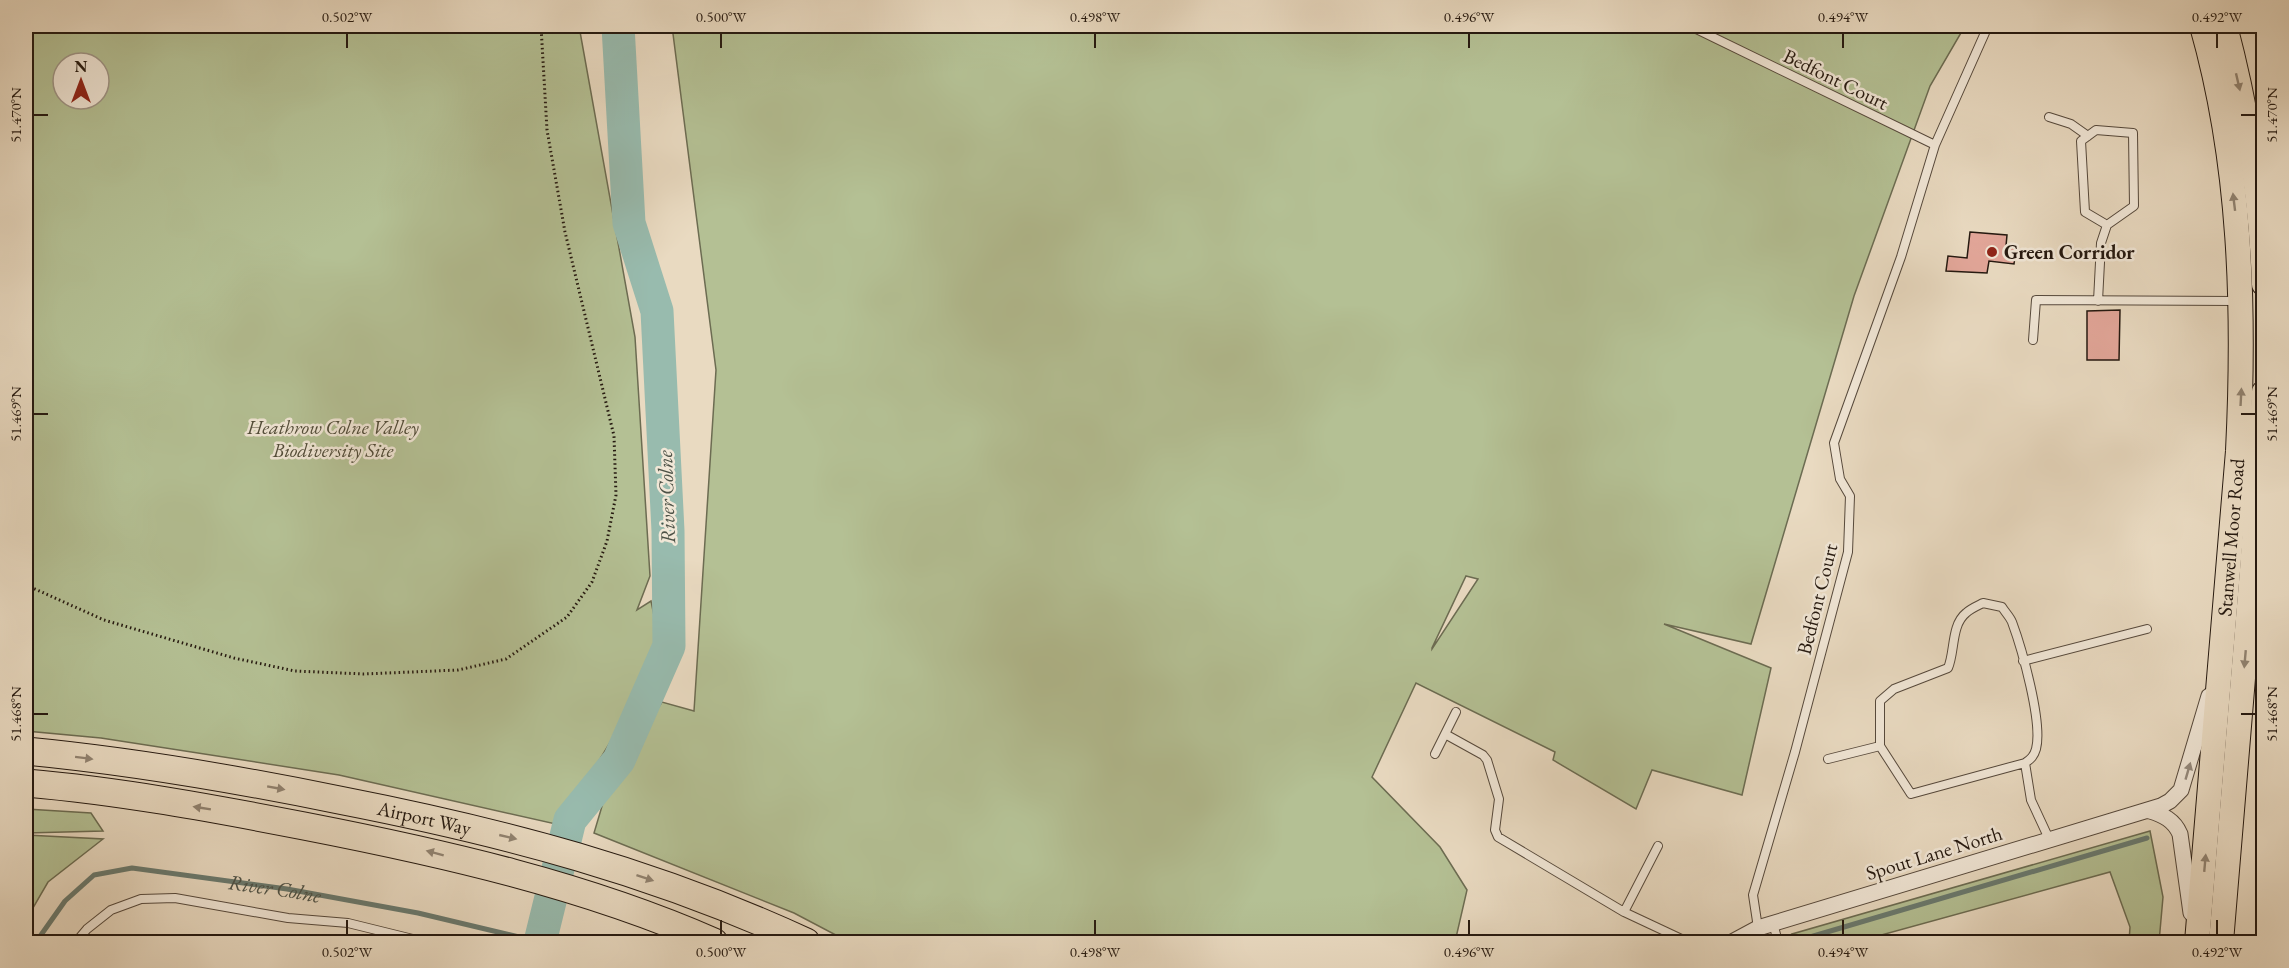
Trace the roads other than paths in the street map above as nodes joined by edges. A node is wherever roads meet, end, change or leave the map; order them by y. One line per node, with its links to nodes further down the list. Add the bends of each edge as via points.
1 (1690, 26): 7 (lane, Bedfont Court)
2 (1988, 26): 7 (lane, Bedfont Court)
3 (2202, 26): 11 (main road, Stanwell Moor Road, one-way to 3, via 2230,170)
4 (2225, 26): 9 (main road, one-way to 9, via 2255,175)
5 (2049, 117): 6 (lane, via 2071,124)
6 (2088, 136): 8 (lane, via 2080,141 2085,212); 8 (lane, via 2096,130 2133,133 2134,206)
7 (1935, 145): 29 (lane, Bedfont Court, via 1834,443 1840,479 1850,496 1848,552 1753,895)
8 (2107, 225): 10 (lane)
9 (2264, 284)
10 (2098, 301): 11 (lane); 12 (lane, via 2036,300)
11 (2241, 301): 15 (main road, Stanwell Moor Road, one-way to 11, via 2242,379)
12 (2033, 340)
13 (2264, 392): 38 (main road, Stanwell Moor Road, one-way to 38)
14 (2147, 629): 16 (lane)
15 (2222, 655): 25 (street, Spout Lane North, one-way to 15, via 2181,790); 37 (main road, Stanwell Moor Road, one-way to 15)
16 (2023, 661): 19 (lane, via 2011,620 2002,607 1983,603 1964,614 1957,626 1948,668 1894,689 1880,701); 23 (lane, via 2035,705 2038,738 2032,758)
17 (1456, 712): 18 (lane)
18 (1445, 734): 21 (lane); 28 (lane, via 1488,760 1499,798 1495,830 1498,837)
19 (1880, 746): 22 (lane); 23 (lane, via 1911,794)
20 (26, 751): 34 (highway, Airport Way, one-way to 34, via 280,788 540,845 686,891)
21 (1435, 754)
22 (1828, 759)
23 (2025, 764): 26 (lane, via 2031,800)
24 (26, 783): 33 (highway, Airport Way, one-way to 24, via 577,892 414,847 111,792)
25 (2150, 811): 26 (street, Spout Lane North); 37 (street, via 2165,816 2180,834)
26 (2050, 841): 29 (street, Spout Lane North)
27 (1658, 846): 28 (lane)
28 (1624, 912): 35 (lane)
29 (1765, 926): 30 (lane, Bedfont Court); 36 (street, Spout Lane North)
30 (1778, 941)
31 (76, 942): 32 (lane, via 111,910 141,899 175,898 288,918 348,923)
32 (425, 942)
33 (714, 942)
34 (806, 942)
35 (1688, 942)
36 (1732, 942)
37 (2196, 942)
38 (2221, 942)

